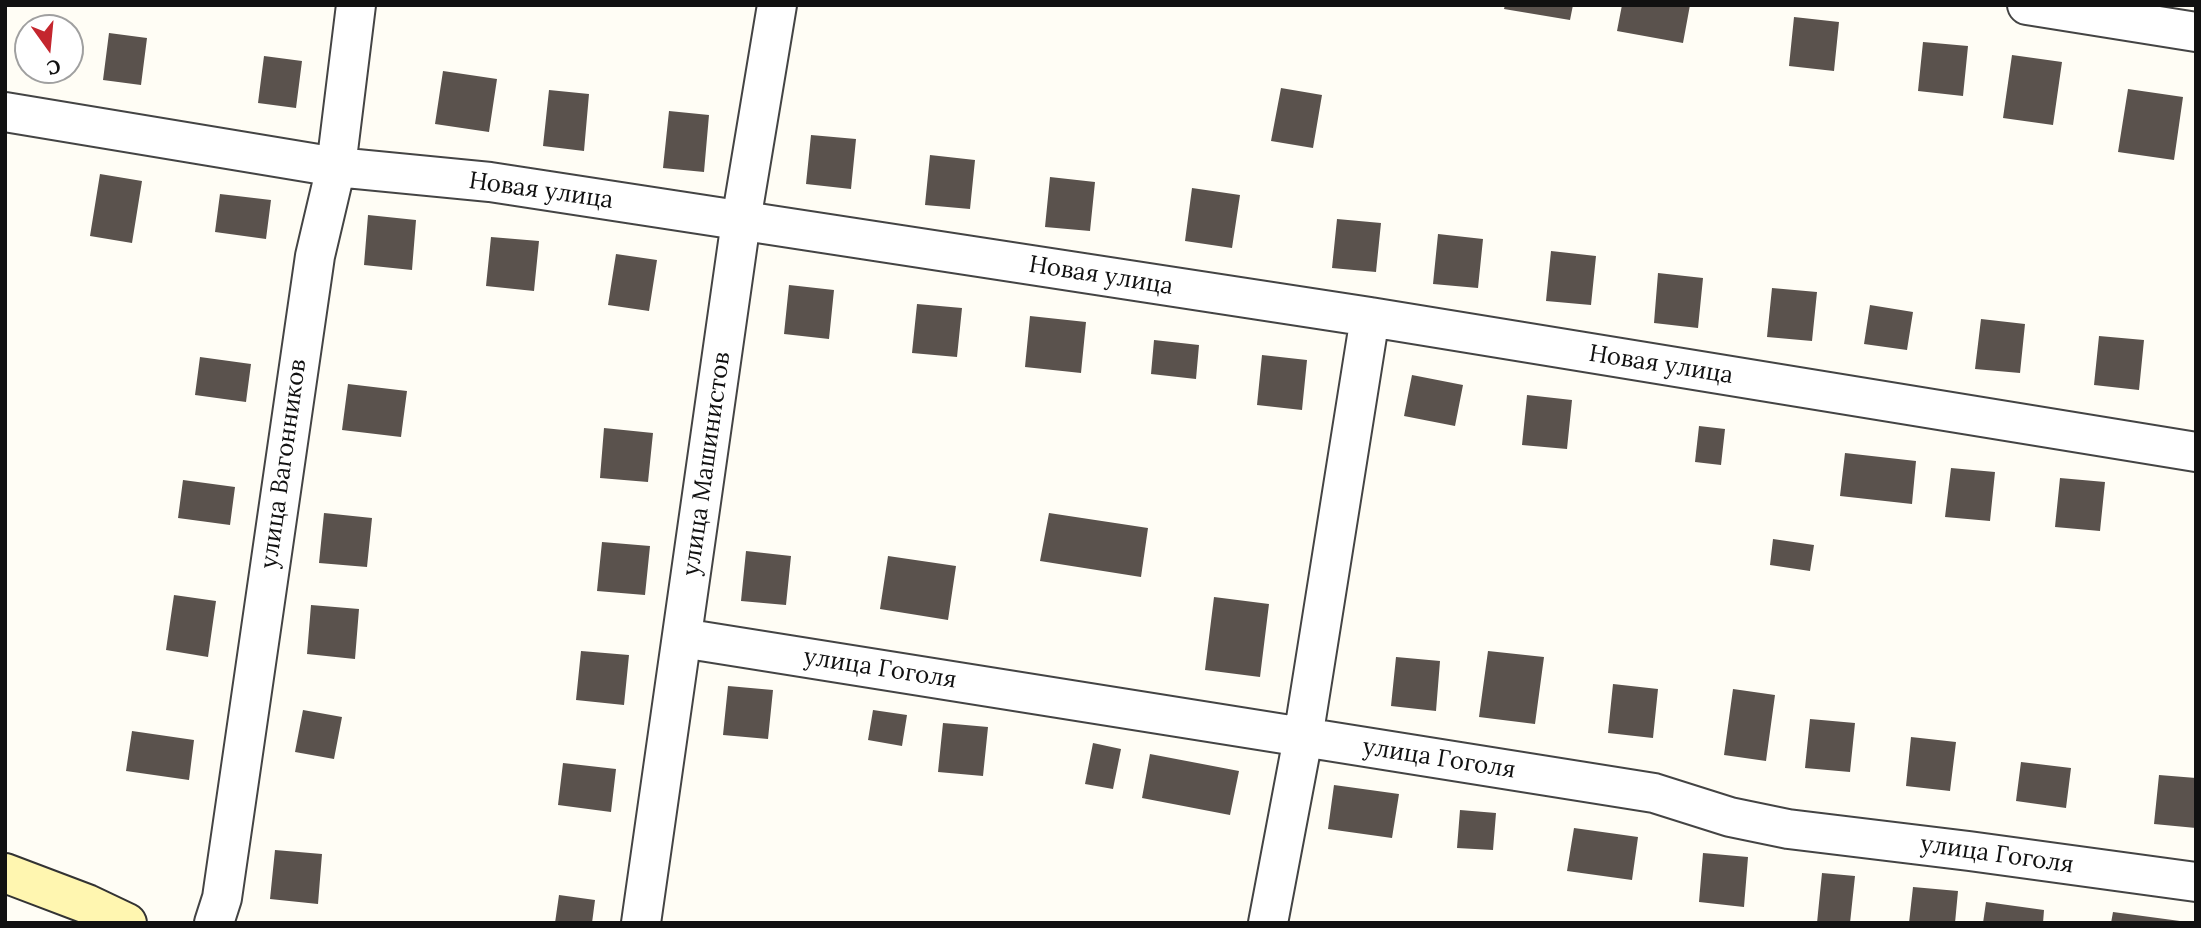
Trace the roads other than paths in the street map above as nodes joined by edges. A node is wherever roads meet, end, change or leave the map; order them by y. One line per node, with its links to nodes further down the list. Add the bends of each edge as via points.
1 (356, 5): 6 (street, улица Вагонников)
2 (777, 5): 7 (street, улица Машинистов)
3 (2026, 5): 4 (street)
4 (2196, 32)
5 (5, 112): 6 (street, Новая улица)
6 (336, 167): 7 (street, Новая улица, via 490,182); 15 (street, улица Вагонников, via 314,256 224,885)
7 (741, 221): 8 (street, Новая улица); 10 (street, улица Машинистов)
8 (1370, 317): 9 (street, Новая улица); 11 (street)
9 (2196, 453)
10 (682, 638): 11 (street, улица Гоголя); 16 (street, улица Машинистов)
11 (1303, 738): 13 (street, улица Гоголя, via 1654,793 1788,829); 17 (street)
12 (5, 873): 14 (street)
13 (2196, 882)
14 (127, 923)
15 (214, 923)
16 (641, 923)
17 (1268, 923)

